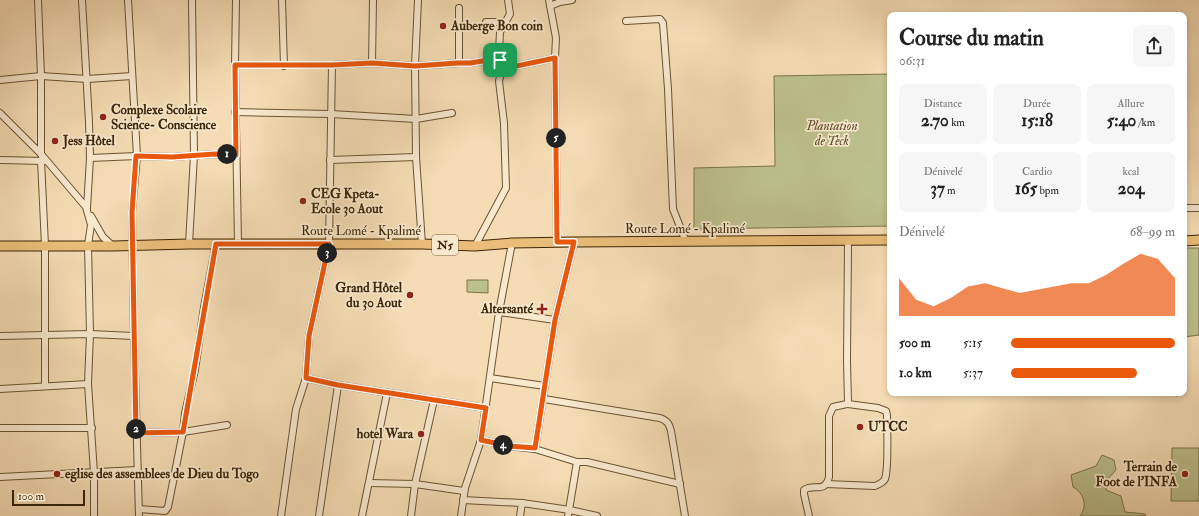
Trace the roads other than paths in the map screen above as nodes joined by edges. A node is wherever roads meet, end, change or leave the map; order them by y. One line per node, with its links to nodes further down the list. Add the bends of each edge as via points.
1 (38, 0): 25 (street)
2 (82, 0): 27 (street)
3 (128, 0): 26 (street)
4 (192, 0): 34 (street)
5 (236, 0): 20 (street)
6 (282, 0): 22 (street)
7 (373, 0): 18 (street)
8 (418, 0): 23 (street)
9 (508, 0): 15 (street, via 510,14)
10 (572, 0): 11 (street)
11 (550, 3): 16 (street, via 556,38)
12 (459, 8): 19 (street)
13 (626, 21): 51 (street, via 660,19 663,23 673,209)
14 (486, 22): 15 (street)
15 (506, 22): 17 (street, via 500,32)
16 (555, 58): 24 (street); 49 (street)
17 (500, 60): 19 (street); 24 (street)
18 (372, 63): 21 (street); 23 (street)
19 (458, 63): 23 (street)
20 (235, 65): 22 (street); 29 (street)
21 (332, 65): 22 (street); 32 (street)
22 (284, 66)
23 (415, 66): 33 (street)
24 (502, 69): 63 (street, via 499,81 504,123 506,188)
25 (41, 76): 27 (street); 28 (street); 39 (street)
26 (132, 76): 27 (street); 36 (street)
27 (87, 79): 38 (street)
28 (0, 80)
29 (235, 112): 32 (street); 35 (street)
30 (0, 113): 39 (street)
31 (452, 113): 33 (street)
32 (331, 114): 33 (street); 41 (street)
33 (416, 119): 37 (street)
34 (194, 155): 35 (street); 36 (street); 53 (street)
35 (236, 155): 55 (street)
36 (136, 156): 38 (street); 62 (street, via 132,212)
37 (416, 157): 41 (street); 57 (street)
38 (90, 158): 42 (street)
39 (43, 159): 40 (street); 42 (street); 60 (street)
40 (0, 160)
41 (330, 160): 56 (street)
42 (86, 207): 58 (street, via 91,225); 61 (street, via 103,237)
43 (1187, 208): 44 (street)
44 (1199, 208)
45 (848, 240): 46 (main road, Route Lomé - Kpalimé / N5); 51 (main road, Route Lomé - Kpalimé / N5); 80 (street)
46 (887, 240)
47 (1199, 240): 48 (main road)
48 (1187, 241)
49 (557, 242): 50 (main road, Route Lomé - Kpalimé / N5); 52 (main road, Route Lomé - Kpalimé / N5)
50 (574, 242): 51 (main road, Route Lomé - Kpalimé / N5); 65 (street)
51 (686, 242)
52 (512, 243): 63 (main road, Route Lomé - Kpalimé / N5); 64 (street)
53 (189, 244): 54 (main road, Route Lomé - Kpalimé / N5); 62 (main road, Route Lomé - Kpalimé / N5)
54 (216, 244): 55 (main road, Route Lomé - Kpalimé / N5); 85 (street)
55 (238, 244): 56 (main road, Route Lomé - Kpalimé / N5)
56 (329, 244): 57 (main road, Route Lomé - Kpalimé / N5); 70 (street, via 309,336)
57 (422, 244): 63 (main road, Route Lomé - Kpalimé / N5)
58 (88, 245): 60 (main road, Route Lomé - Kpalimé / N5); 61 (main road, Route Lomé - Kpalimé / N5); 66 (street)
59 (0, 246): 60 (main road, Route Lomé - Kpalimé / N5)
60 (45, 246): 68 (street)
61 (113, 246): 62 (main road, Route Lomé - Kpalimé / N5)
62 (133, 246): 69 (street)
63 (475, 246)
64 (499, 312): 65 (street); 71 (street)
65 (555, 320): 75 (street)
66 (90, 334): 68 (street); 69 (street); 72 (street)
67 (0, 336): 68 (street)
68 (45, 336): 74 (street)
69 (134, 336): 86 (street)
70 (306, 378): 73 (street); 103 (street, via 296,409)
71 (490, 378): 75 (street); 81 (street)
72 (88, 384): 74 (street); 84 (street)
73 (338, 385): 77 (street); 104 (street)
74 (46, 386): 76 (street)
75 (545, 386): 78 (street)
76 (0, 389)
77 (387, 393): 79 (street); 93 (street)
78 (544, 399): 88 (street); 95 (street, via 667,421)
79 (434, 400): 81 (street); 94 (street)
80 (848, 404): 96 (street, via 837,405 830,411 829,477); 96 (street, via 878,408 888,415 884,480 875,486)
81 (486, 408): 87 (street)
82 (227, 425): 85 (street)
83 (0, 428): 84 (street)
84 (92, 428): 91 (street)
85 (183, 432): 86 (street); 100 (street, via 167,509)
86 (136, 433): 90 (street)
87 (481, 440): 88 (street); 97 (street)
88 (535, 448): 89 (street)
89 (577, 462): 95 (street, via 587,462); 101 (street)
90 (137, 470): 91 (street); 100 (street)
91 (94, 473): 92 (street); 102 (street)
92 (0, 476)
93 (369, 483): 94 (street); 105 (street)
94 (415, 484): 97 (street); 106 (street)
95 (680, 484): 110 (street)
96 (826, 484): 111 (street, via 804,490)
97 (464, 491): 98 (street)
98 (463, 500): 99 (street); 107 (street)
99 (522, 503): 101 (street); 108 (street)
100 (139, 513)
101 (569, 513): 109 (street)
102 (94, 516)
103 (281, 516)
104 (319, 516)
105 (362, 516)
106 (411, 516)
107 (461, 516)
108 (520, 516)
109 (597, 516)
110 (685, 516)
111 (808, 516)

